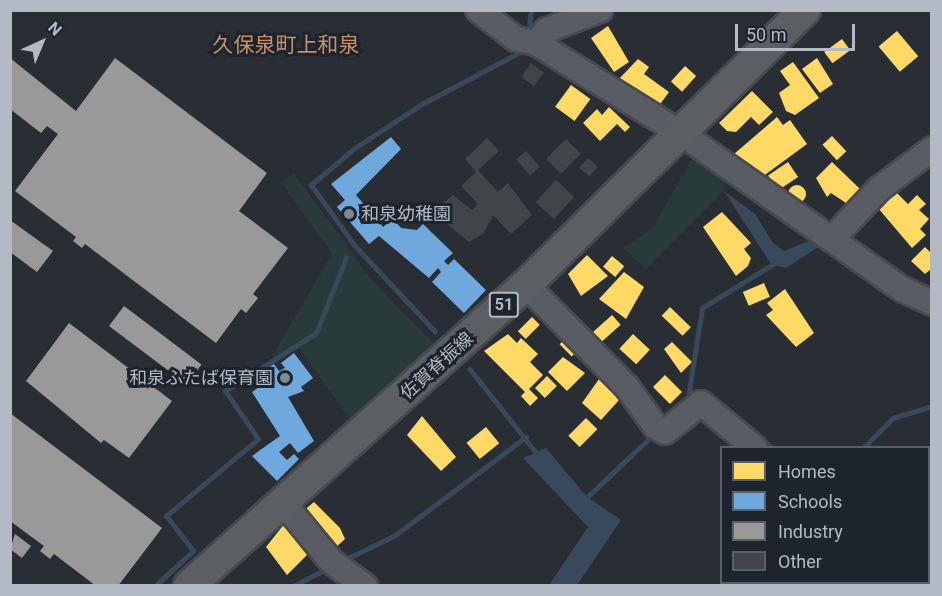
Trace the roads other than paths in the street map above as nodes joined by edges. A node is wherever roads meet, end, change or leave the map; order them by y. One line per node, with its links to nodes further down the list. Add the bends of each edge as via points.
1 (478, 10): 4 (street)
2 (600, 10): 4 (street)
3 (805, 10): 5 (main road, 佐賀脊振線 / 51)
4 (526, 41): 5 (street)
5 (682, 134): 7 (street); 8 (main road, 佐賀脊振線 / 51)
6 (932, 149): 7 (street, via 879,189)
7 (832, 239): 9 (street, via 902,289)
8 (526, 285): 10 (street, via 627,387 661,430 701,404); 11 (main road, 佐賀脊振線 / 51)
9 (932, 303)
10 (754, 446)
11 (281, 500): 12 (main road, 佐賀脊振線 / 51); 13 (street, via 336,565)
12 (189, 585)
13 (365, 585)

